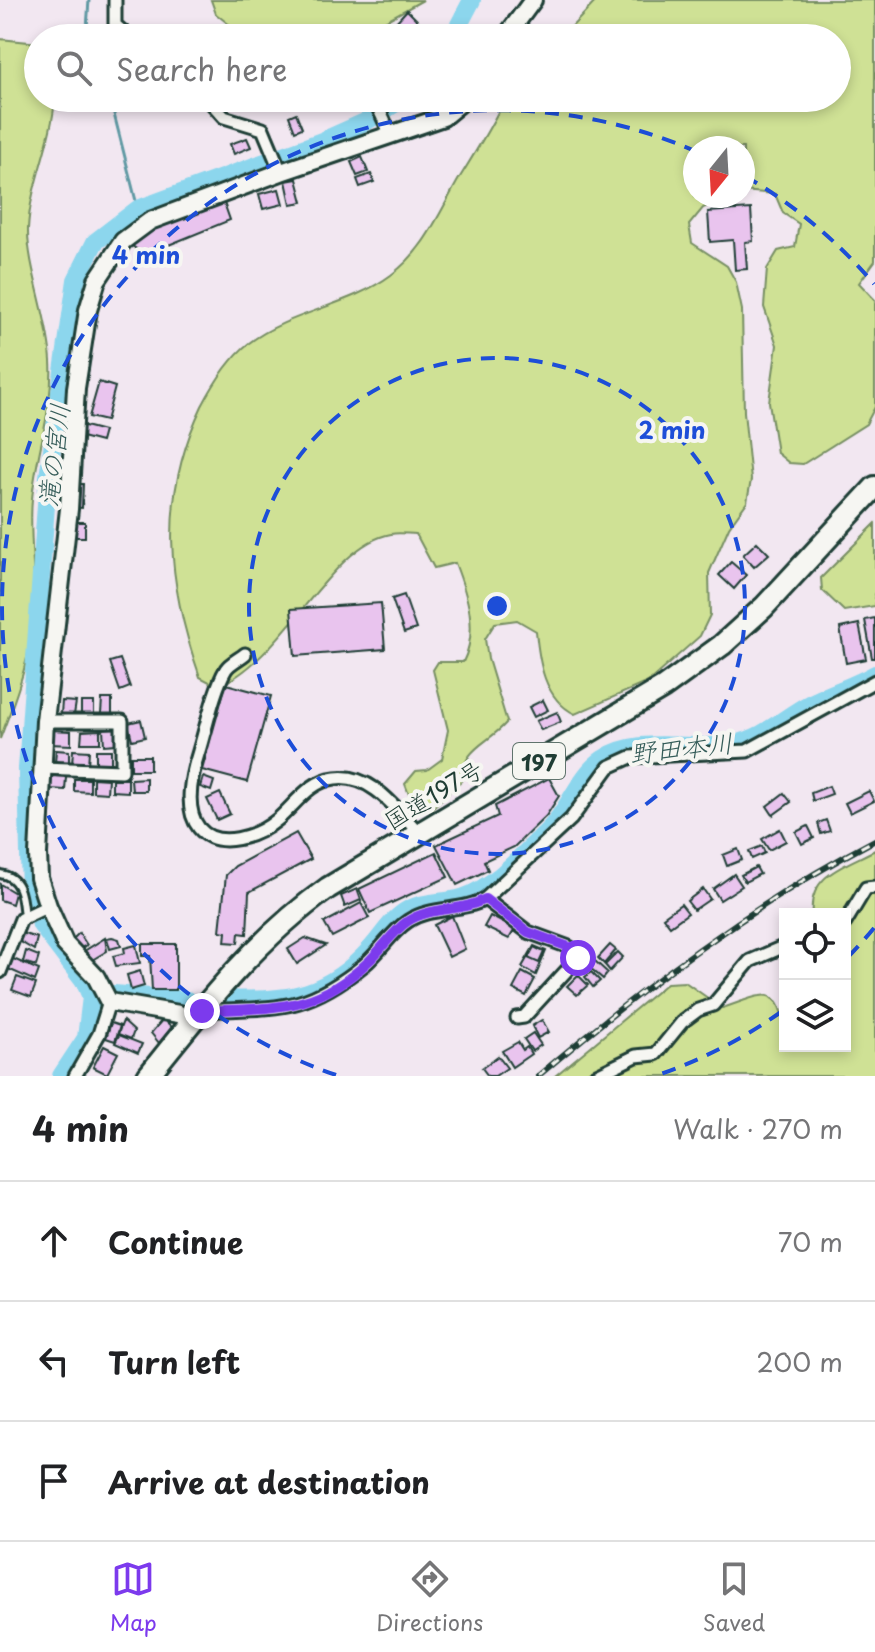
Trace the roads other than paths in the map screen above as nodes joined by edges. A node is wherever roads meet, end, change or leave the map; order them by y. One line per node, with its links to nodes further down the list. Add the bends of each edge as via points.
1 (115, 0): 3 (street)
2 (533, 0): 4 (main road)
3 (115, 24)
4 (515, 24)
5 (220, 112): 9 (street, via 263,129)
6 (380, 112): 8 (street)
7 (449, 112): 8 (main road)
8 (388, 129): 9 (main road)
9 (280, 170): 13 (main road, via 150,221 123,241 97,280 76,388 69,509)
10 (875, 487): 15 (highway, 国道197号 / 197, via 722,645 664,687)
11 (245, 654): 15 (street, via 227,668 198,753 191,800 199,828 224,841 253,834 319,783 335,778 366,783)
12 (875, 681): 18 (street, via 747,751 631,757 609,767 571,819)
13 (45, 721): 14 (main road); 14 (street, via 122,721 122,771)
14 (42, 768): 19 (main road, via 38,854)
15 (419, 833): 25 (highway, 国道197号 / 197, via 292,913 248,954)
16 (0, 874): 21 (lane, via 21,889)
17 (875, 887): 20 (street, via 866,888)
18 (485, 899): 25 (street, via 472,907 409,921 323,996 298,1005); 26 (street, via 528,932 569,947 578,958 524,1017)
19 (46, 907): 21 (street); 24 (main road, via 65,944 96,977)
20 (851, 913)
21 (25, 916): 23 (street)
22 (779, 949): 29 (street, via 750,961 713,1005 682,1022 656,1054 636,1056)
23 (0, 972)
24 (109, 1002): 25 (main road); 27 (street, via 99,1034)
25 (198, 1016): 28 (highway, 国道197号 / 197)
26 (517, 1018)
27 (75, 1076)
28 (148, 1076)
29 (595, 1076)

